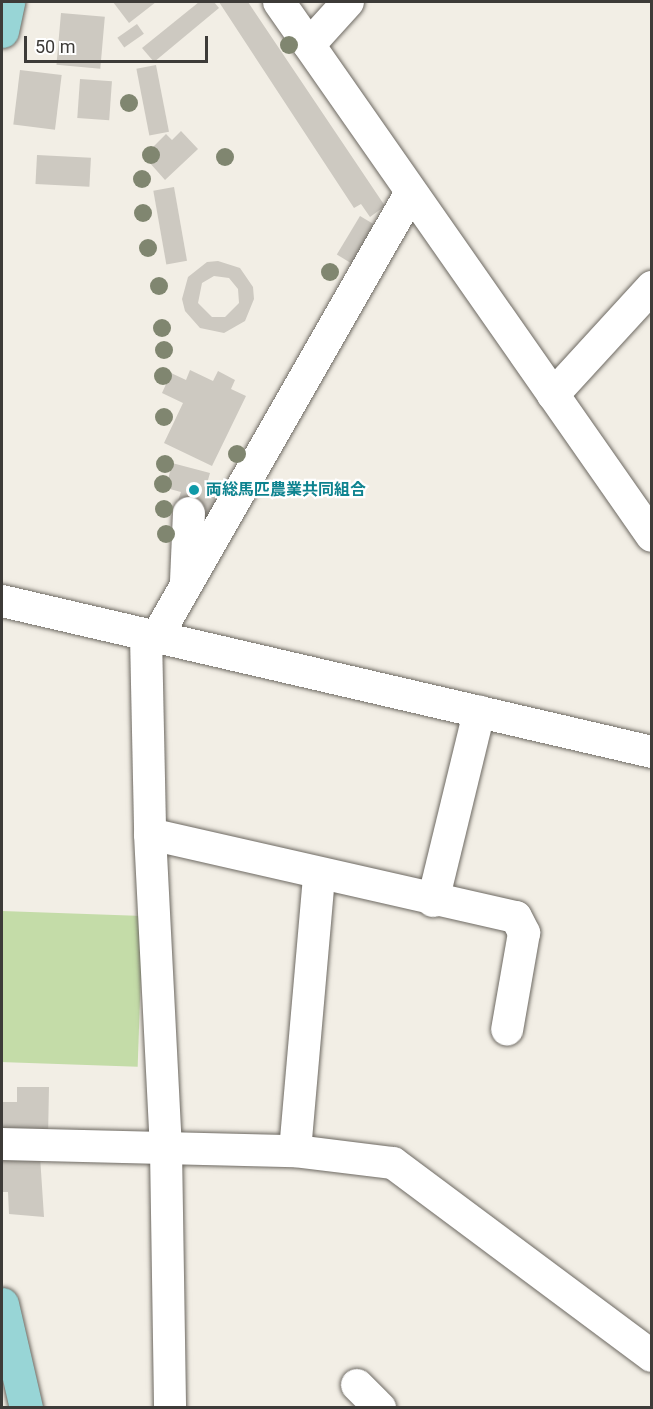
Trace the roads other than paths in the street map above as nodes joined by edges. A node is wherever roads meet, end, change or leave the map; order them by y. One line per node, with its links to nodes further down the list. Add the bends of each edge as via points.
1 (8, 2): 4 (main road)
2 (279, 2): 5 (street)
3 (348, 2): 5 (street)
4 (2, 31)
5 (309, 45): 6 (street)
6 (410, 194): 8 (street); 11 (street)
7 (651, 287): 8 (street)
8 (553, 395): 10 (street)
9 (189, 513): 11 (street)
10 (651, 536)
11 (186, 586): 13 (street)
12 (2, 601): 13 (street)
13 (151, 637): 14 (street); 16 (street)
14 (479, 712): 15 (street); 18 (street)
15 (651, 752)
16 (150, 834): 17 (street); 21 (street)
17 (319, 874): 18 (street); 22 (street)
18 (433, 901): 19 (street, via 516,917 522,923 525,933)
19 (507, 1030)
20 (2, 1144): 21 (street)
21 (166, 1149): 22 (street); 27 (street)
22 (295, 1151): 24 (street, via 393,1163)
23 (2, 1304): 26 (main road)
24 (651, 1356)
25 (357, 1385): 28 (street)
26 (26, 1407)
27 (170, 1407)
28 (380, 1407)

